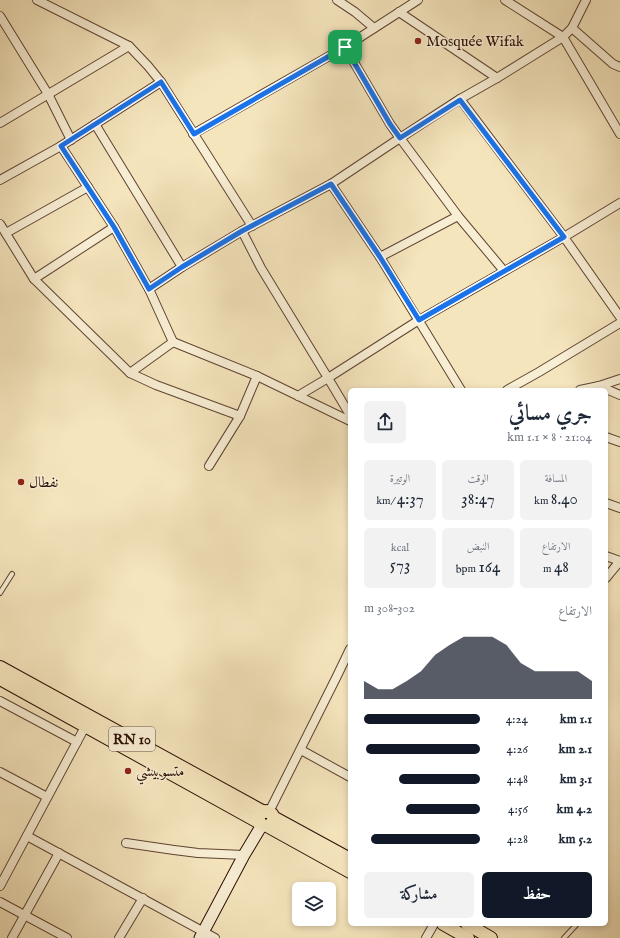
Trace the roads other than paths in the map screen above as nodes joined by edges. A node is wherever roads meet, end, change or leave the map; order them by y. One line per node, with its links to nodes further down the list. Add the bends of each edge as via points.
1 (37, 0): 11 (street)
2 (337, 0): 8 (street)
3 (418, 0): 6 (street)
4 (505, 0): 10 (street)
5 (586, 0): 9 (street)
6 (399, 12): 8 (street); 14 (street)
7 (0, 16): 16 (street)
8 (374, 28): 12 (street)
9 (572, 28): 10 (street); 13 (street, via 613,64)
10 (563, 37): 14 (street); 21 (street)
11 (130, 46): 15 (street); 16 (street)
12 (345, 47): 20 (street); 22 (street)
13 (620, 66)
14 (497, 78): 17 (street)
15 (161, 82): 19 (street); 20 (street)
16 (48, 94): 18 (street); 23 (street)
17 (460, 100): 22 (street); 35 (street)
18 (0, 123)
19 (95, 124): 23 (street); 37 (street)
20 (194, 134): 31 (street)
21 (620, 134)
22 (400, 138): 26 (street); 29 (street)
23 (71, 140): 24 (street)
24 (61, 146): 25 (street); 27 (street)
25 (0, 180)
26 (331, 184): 31 (street); 36 (street)
27 (88, 187): 32 (street); 34 (street)
28 (620, 202): 35 (street)
29 (458, 216): 36 (street); 38 (street)
30 (0, 224): 34 (street)
31 (252, 226): 33 (street)
32 (114, 227): 39 (street); 40 (street)
33 (242, 231): 37 (street); 47 (street, via 261,268)
34 (6, 234): 39 (street)
35 (564, 237): 38 (street); 41 (street)
36 (380, 257): 42 (street)
37 (182, 267): 40 (street)
38 (504, 271): 42 (street)
39 (34, 279): 45 (street)
40 (149, 289): 44 (street)
41 (620, 317)
42 (419, 320): 47 (street); 50 (street)
43 (620, 323): 51 (street)
44 (173, 342): 45 (street); 46 (street)
45 (130, 373): 58 (street)
46 (257, 376): 56 (street); 58 (street)
47 (328, 378): 56 (street); 57 (street)
48 (620, 379): 49 (street)
49 (599, 386): 52 (street); 53 (street)
50 (460, 388)
51 (511, 388)
52 (590, 388)
53 (604, 388)
54 (608, 390): 55 (street)
55 (620, 395)
56 (298, 396): 59 (street)
57 (348, 412)
58 (240, 416): 62 (street)
59 (348, 420)
60 (608, 438): 61 (street)
61 (620, 442)
62 (210, 466)
63 (608, 504): 64 (street)
64 (620, 508)
65 (608, 557): 66 (street)
66 (620, 561): 68 (street)
67 (12, 574): 69 (lane)
68 (608, 576)
69 (0, 593)
70 (348, 654): 76 (street)
71 (0, 667): 74 (main road, RN 10)
72 (0, 679): 74 (main road, RN 10)
73 (0, 701): 75 (street)
74 (88, 722): 75 (street); 80 (main road, RN 10)
75 (77, 742): 79 (street)
76 (301, 750): 78 (street); 80 (street)
77 (0, 772): 79 (street)
78 (348, 776)
79 (47, 798): 81 (street)
80 (266, 819): 84 (main road); 85 (main road, RN 10); 86 (main road, RN 10)
81 (27, 836): 83 (street); 87 (street)
82 (126, 843): 84 (street)
83 (59, 853): 88 (street); 90 (street)
84 (244, 856): 95 (main road)
85 (348, 858)
86 (348, 871)
87 (0, 886)
88 (143, 898): 95 (street); 98 (street)
89 (0, 902): 90 (street)
90 (24, 915): 96 (street); 97 (street)
91 (433, 926): 100 (street)
92 (447, 926): 101 (main road)
93 (470, 926): 102 (main road)
94 (575, 926): 103 (lane)
95 (202, 935): 99 (street)
96 (12, 938)
97 (66, 938)
98 (120, 938)
99 (215, 938)
100 (426, 938)
101 (468, 938)
102 (491, 938)
103 (564, 938)

